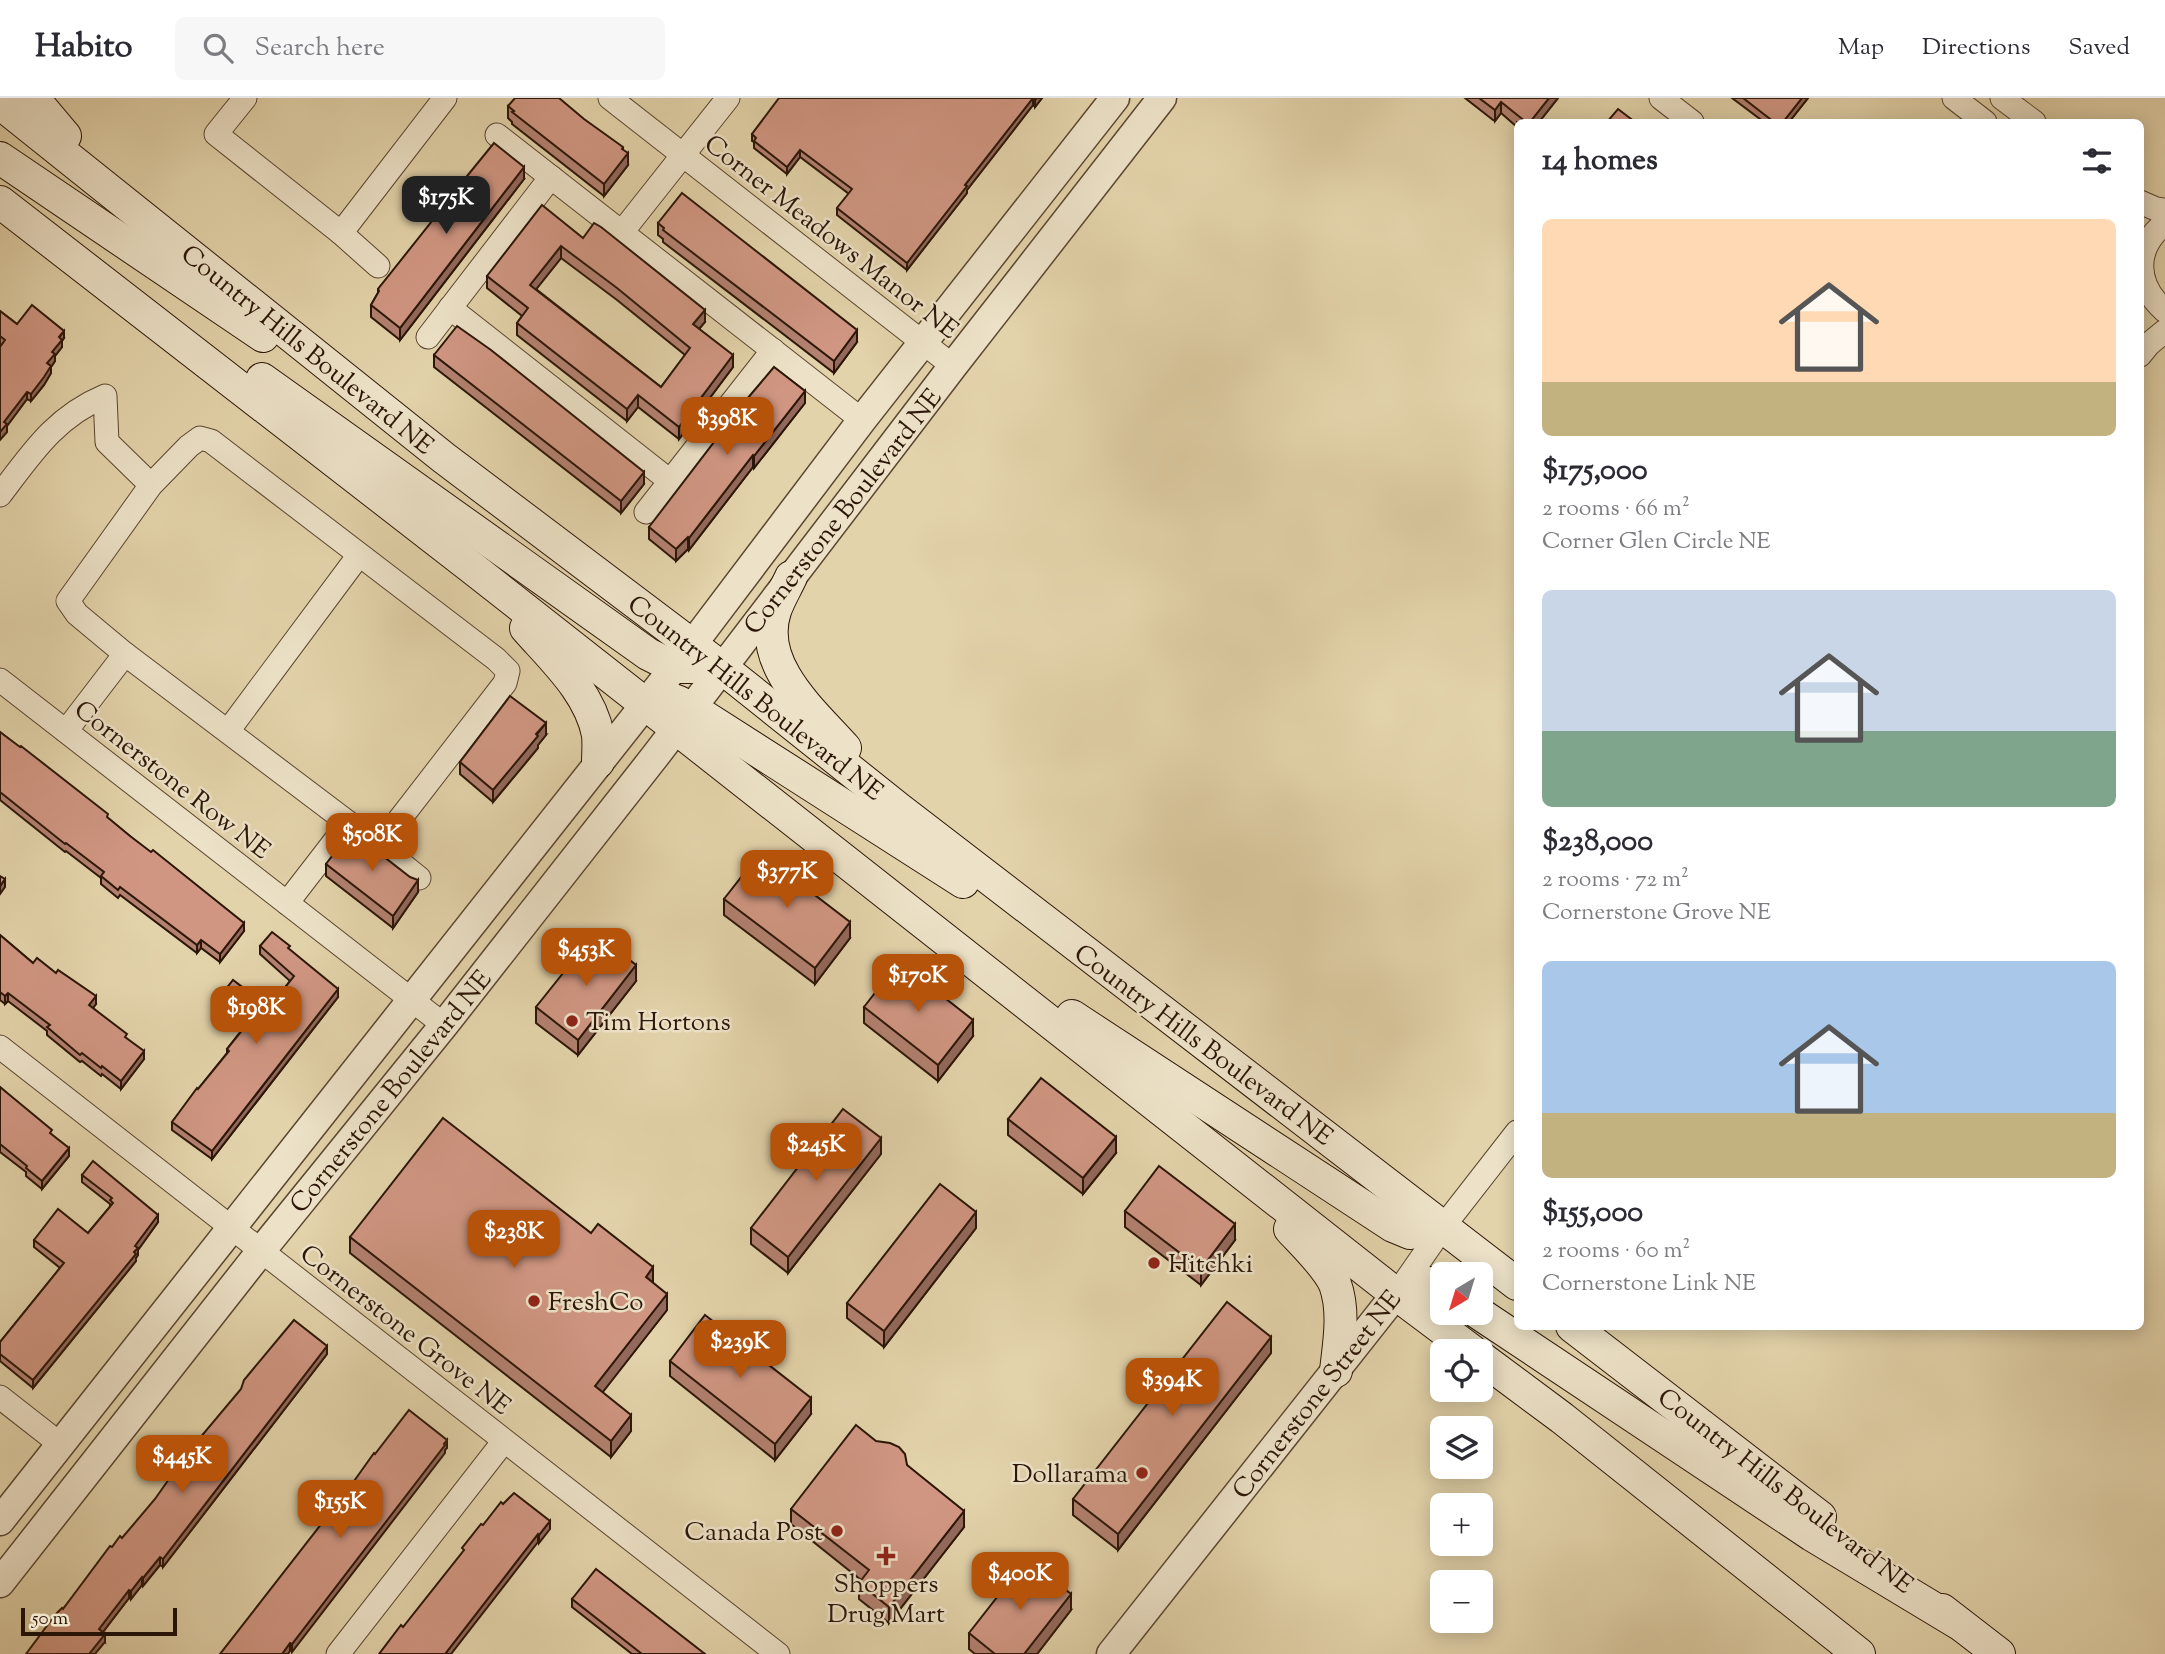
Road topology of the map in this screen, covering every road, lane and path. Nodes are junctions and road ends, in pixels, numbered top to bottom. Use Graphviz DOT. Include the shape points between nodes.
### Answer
graph roads {
  1 [pos="33,98"];
  2 [pos="245,98"];
  3 [pos="444,98"];
  4 [pos="610,98"];
  5 [pos="728,98"];
  6 [pos="1115,98"];
  7 [pos="1163,98"];
  8 [pos="1661,98"];
  9 [pos="1954,98"];
  10 [pos="2002,98"];
  11 [pos="0,103"];
  12 [pos="1688,119"];
  13 [pos="1981,119"];
  14 [pos="2030,119"];
  15 [pos="497,135"];
  16 [pos="683,155"];
  17 [pos="0,158"];
  18 [pos="551,177"];
  19 [pos="114,193"];
  20 [pos="0,202"];
  21 [pos="2144,203"];
  22 [pos="2165,210"];
  23 [pos="2165,223"];
  24 [pos="622,232"];
  25 [pos="341,233"];
  26 [pos="2144,254"];
  27 [pos="378,266"];
  28 [pos="100,279"];
  29 [pos="2144,283"];
  30 [pos="450,308"];
  31 [pos="2165,312"];
  32 [pos="2165,331"];
  33 [pos="428,337"];
  34 [pos="923,343"];
  35 [pos="773,350"];
  36 [pos="2144,350"];
  37 [pos="953,366"];
  38 [pos="862,420"];
  39 [pos="444,458"];
  40 [pos="670,481"];
  41 [pos="151,485"];
  42 [pos="0,495"];
  43 [pos="646,512"];
  44 [pos="359,555"];
  45 [pos="471,566"];
  46 [pos="791,576"];
  47 [pos="125,654"];
  48 [pos="683,656"];
  49 [pos="721,667"];
  50 [pos="0,680"];
  51 [pos="645,703"];
  52 [pos="683,718"];
  53 [pos="66,731"];
  54 [pos="228,731"];
  55 [pos="598,762"];
  56 [pos="900,810"];
  57 [pos="348,824"];
  58 [pos="379,846"];
  59 [pos="419,878"];
  60 [pos="287,903"];
  61 [pos="959,950"];
  62 [pos="1135,992"];
  63 [pos="412,1000"];
  64 [pos="444,1025"];
  65 [pos="0,1048"];
  66 [pos="1514,1136"];
  67 [pos="1214,1151"];
  68 [pos="230,1227"];
  69 [pos="1443,1227"];
  70 [pos="261,1251"];
  71 [pos="1514,1282"];
  72 [pos="1430,1284"];
  73 [pos="1396,1294"];
  74 [pos="1493,1323"];
  75 [pos="1577,1330"];
  76 [pos="1456,1339"];
  77 [pos="1493,1367"];
  78 [pos="1336,1371"];
  79 [pos="0,1397"];
  80 [pos="504,1441"];
  81 [pos="60,1444"];
  82 [pos="0,1521"];
  83 [pos="0,1583"];
  84 [pos="1958,1623"];
  85 [pos="338,1654"];
  86 [pos="778,1654"];
  87 [pos="1111,1654"];
  88 [pos="1859,1654"];
  89 [pos="1999,1654"];
  1 -- 19 [label="main road"];
  2 -- 25 [label="street" via="216,134"];
  3 -- 25 [label="street"];
  4 -- 16 [label="street, Corner Meadows Manor NE"];
  5 -- 16 [label="street"];
  6 -- 34 [label="street, Cornerstone Boulevard NE"];
  7 -- 37 [label="street, Cornerstone Boulevard NE"];
  8 -- 12 [label="street"];
  9 -- 13 [label="street"];
  10 -- 14 [label="street"];
  11 -- 19 [label="main road, Country Hills Boulevard NE"];
  15 -- 18 [label="street"];
  16 -- 24 [label="street"];
  16 -- 34 [label="street, Corner Meadows Manor NE"];
  17 -- 39 [label="main road"];
  18 -- 24 [label="street"];
  18 -- 30 [label="street"];
  19 -- 39 [label="main road, Country Hills Boulevard NE"];
  20 -- 28 [label="main road"];
  21 -- 22 [label="street"];
  23 -- 26 [label="street" via="2155,231"];
  24 -- 35 [label="street"];
  25 -- 27 [label="street"];
  28 -- 45 [label="main road"];
  28 -- 48 [label="main road" via="232,358 648,654"];
  29 -- 31 [label="street"];
  30 -- 33 [label="street"];
  30 -- 40 [label="street"];
  32 -- 36 [label="street"];
  34 -- 37 [label="street, Corner Meadows Manor NE"];
  34 -- 38 [label="street, Cornerstone Boulevard NE"];
  35 -- 38 [label="street"];
  35 -- 40 [label="street"];
  37 -- 46 [label="street, Cornerstone Boulevard NE"];
  38 -- 48 [label="street, Cornerstone Boulevard NE"];
  39 -- 48 [label="main road, Country Hills Boulevard NE"];
  40 -- 43 [label="street"];
  41 -- 42 [label="street" via="107,442 105,396 84,405 56,427"];
  41 -- 44 [label="street" via="189,446 200,438 211,441"];
  41 -- 47 [label="street" via="68,601"];
  44 -- 54 [label="street"];
  44 -- 58 [label="street" via="508,671 505,683"];
  45 -- 51 [label="main road"];
  45 -- 55 [label="main road" via="583,697 597,733"];
  46 -- 49 [label="street, Cornerstone Boulevard NE"];
  46 -- 56 [label="main road" via="775,611 776,658 800,697"];
  47 -- 53 [label="street"];
  47 -- 54 [label="street"];
  48 -- 49 [label="main road, Country Hills Boulevard NE"];
  48 -- 51 [label="street, Cornerstone Boulevard NE"];
  49 -- 52 [label="street, Cornerstone Boulevard NE"];
  49 -- 56 [label="main road, Country Hills Boulevard NE"];
  50 -- 53 [label="street, Cornerstone Row NE"];
  51 -- 52 [label="main road" via="674,699"];
  51 -- 55 [label="street, Cornerstone Boulevard NE"];
  52 -- 61 [label="main road"];
  52 -- 62 [label="main road"];
  52 -- 64 [label="street, Cornerstone Boulevard NE"];
  53 -- 60 [label="street, Cornerstone Row NE"];
  54 -- 57 [label="street"];
  55 -- 63 [label="street, Cornerstone Boulevard NE"];
  56 -- 62 [label="main road, Country Hills Boulevard NE"];
  57 -- 58 [label="street"];
  57 -- 60 [label="street"];
  58 -- 59 [label="street"];
  60 -- 63 [label="street, Cornerstone Row NE"];
  61 -- 67 [label="main road"];
  61 -- 69 [label="main road" via="1030,988 1392,1226 1410,1233"];
  62 -- 69 [label="main road, Country Hills Boulevard NE"];
  63 -- 64 [label="street, Cornerstone Row NE"];
  63 -- 68 [label="street, Cornerstone Boulevard NE"];
  64 -- 70 [label="street, Cornerstone Boulevard NE"];
  65 -- 68 [label="street, Cornerstone Grove NE"];
  66 -- 69 [label="street, Cornerstone Street NE"];
  67 -- 73 [label="main road"];
  67 -- 78 [label="main road" via="1274,1211 1334,1282 1341,1324"];
  68 -- 70 [label="street, Cornerstone Grove NE"];
  68 -- 81 [label="street, Cornerstone Boulevard NE"];
  69 -- 71 [label="main road, Country Hills Boulevard NE"];
  69 -- 73 [label="street, Cornerstone Street NE"];
  70 -- 80 [label="street, Cornerstone Grove NE"];
  70 -- 83 [label="street, Cornerstone Boulevard NE"];
  72 -- 73 [label="main road" via="1417,1281"];
  73 -- 76 [label="main road"];
  73 -- 78 [label="street, Cornerstone Street NE"];
  74 -- 84 [label="main road" via="1812,1535"];
  75 -- 84 [label="main road, Country Hills Boulevard NE"];
  77 -- 88 [label="main road"];
  78 -- 87 [label="street, Cornerstone Street NE"];
  79 -- 81 [label="street"];
  80 -- 85 [label="street"];
  80 -- 86 [label="street, Cornerstone Grove NE"];
  81 -- 82 [label="street, Cornerstone Boulevard NE"];
  84 -- 89 [label="main road, Country Hills Boulevard NE"];
}
